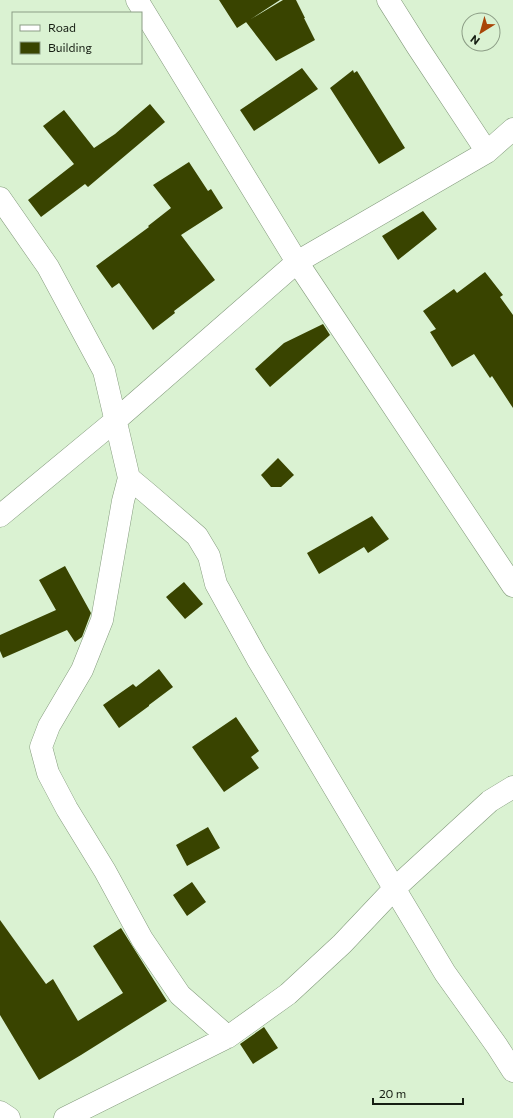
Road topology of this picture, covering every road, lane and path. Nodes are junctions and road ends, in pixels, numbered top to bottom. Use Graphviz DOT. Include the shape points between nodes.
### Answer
graph roads {
  1 [pos="137,0"];
  2 [pos="388,0"];
  3 [pos="513,129"];
  4 [pos="487,152"];
  5 [pos="0,198"];
  6 [pos="297,262"];
  7 [pos="116,420"];
  8 [pos="129,478"];
  9 [pos="0,516"];
  10 [pos="513,586"];
  11 [pos="513,787"];
  12 [pos="394,889"];
  13 [pos="228,1037"];
  14 [pos="513,1071"];
  15 [pos="0,1112"];
  16 [pos="9,1118"];
  17 [pos="65,1118"];
  1 -- 6 [label="street"];
  2 -- 4 [label="street"];
  3 -- 4 [label="street"];
  4 -- 6 [label="street"];
  5 -- 7 [label="street" via="48,267 104,371"];
  6 -- 7 [label="street"];
  6 -- 10 [label="street"];
  7 -- 8 [label="street"];
  7 -- 9 [label="street"];
  8 -- 12 [label="street" via="197,536 209,556 216,584 257,658"];
  8 -- 13 [label="street" via="102,620 82,670 49,726 41,747 48,773 142,939 180,995"];
  11 -- 12 [label="street" via="490,802"];
  12 -- 13 [label="street" via="342,944 288,994"];
  12 -- 14 [label="street" via="445,973"];
  13 -- 17 [label="street"];
  15 -- 16 [label="street"];
}
